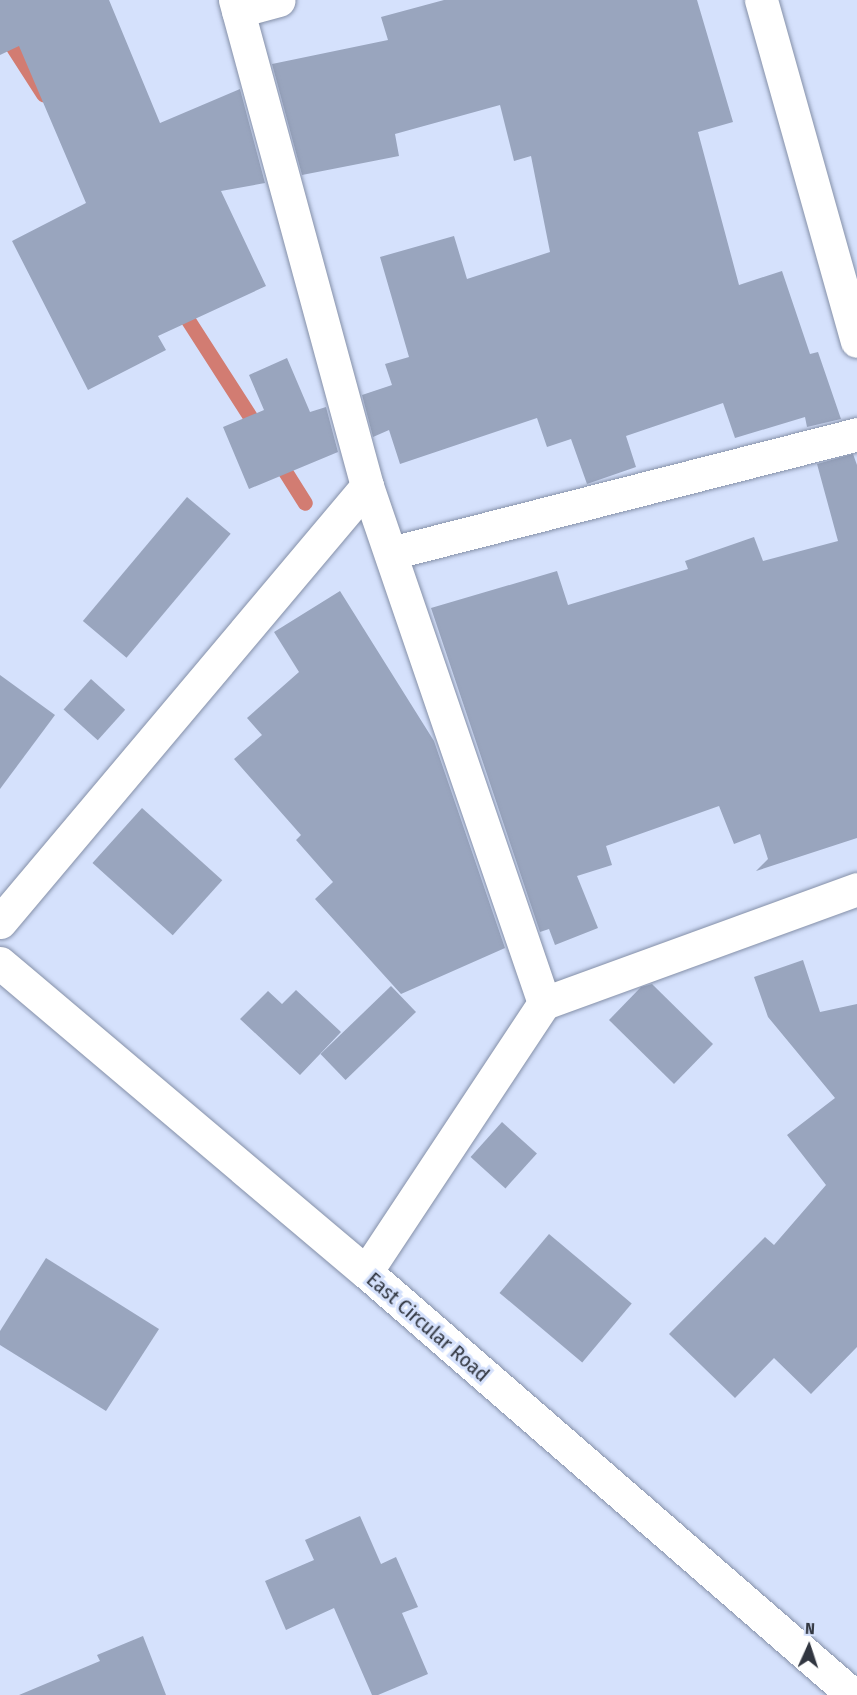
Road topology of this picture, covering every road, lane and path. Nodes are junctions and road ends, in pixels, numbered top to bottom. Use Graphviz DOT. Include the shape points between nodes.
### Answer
graph roads {
  1 [pos="279,0"];
  2 [pos="761,0"];
  3 [pos="237,6"];
  4 [pos="857,341"];
  5 [pos="857,434"];
  6 [pos="367,486"];
  7 [pos="391,553"];
  8 [pos="857,889"];
  9 [pos="0,922"];
  10 [pos="0,963"];
  11 [pos="544,1003"];
  12 [pos="366,1272"];
  13 [pos="853,1695"];
  1 -- 3 [label="street"];
  2 -- 4 [label="street"];
  3 -- 6 [label="street"];
  5 -- 7 [label="street"];
  6 -- 7 [label="street"];
  6 -- 9 [label="street"];
  7 -- 11 [label="street"];
  8 -- 11 [label="street"];
  10 -- 12 [label="street, East Circular Road"];
  11 -- 12 [label="street"];
  12 -- 13 [label="street, East Circular Road"];
}
